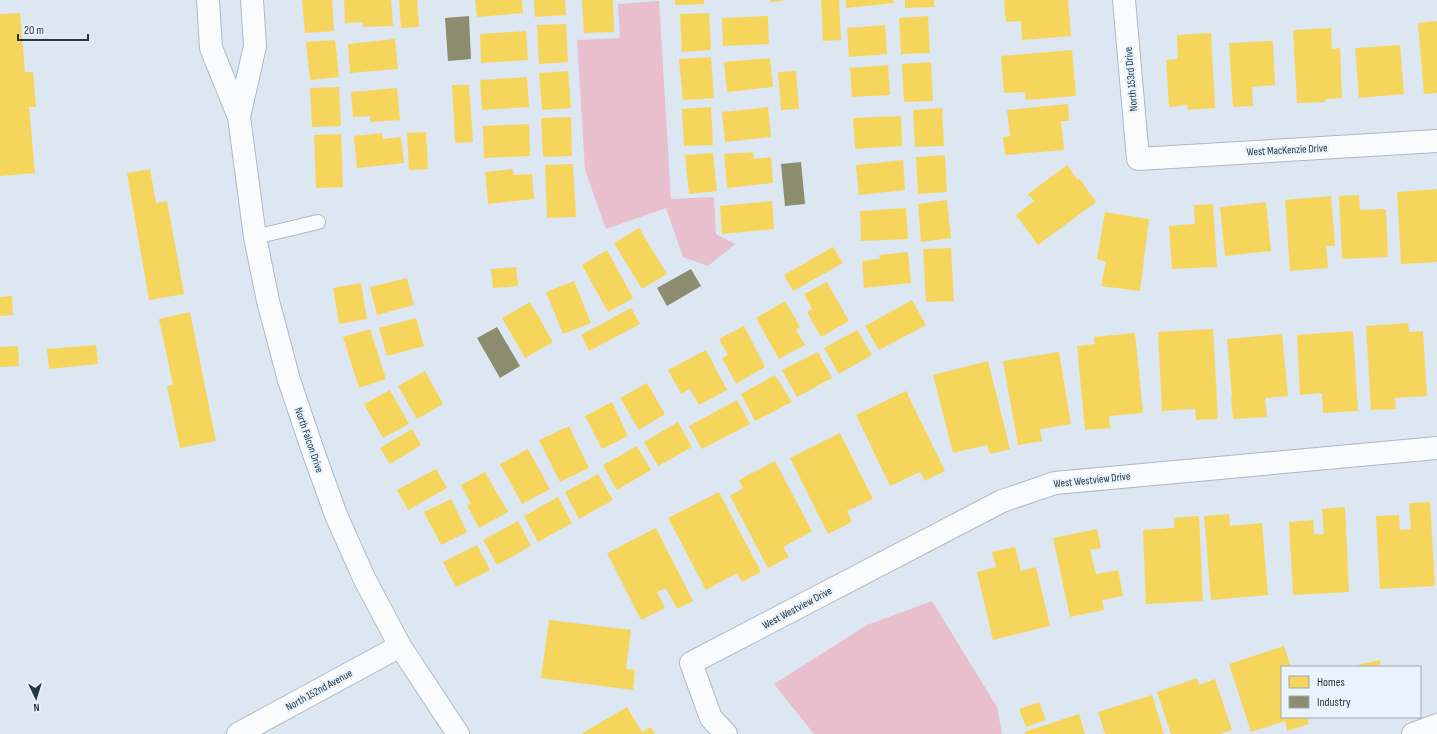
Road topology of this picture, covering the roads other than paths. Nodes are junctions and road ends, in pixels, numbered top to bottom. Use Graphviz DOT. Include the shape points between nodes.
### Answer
graph roads {
  1 [pos="208,0"];
  2 [pos="252,0"];
  3 [pos="1124,0"];
  4 [pos="239,117"];
  5 [pos="1437,141"];
  6 [pos="1138,159"];
  7 [pos="318,222"];
  8 [pos="255,237"];
  9 [pos="1437,448"];
  10 [pos="400,646"];
  11 [pos="1437,725"];
  12 [pos="238,734"];
  13 [pos="458,734"];
  14 [pos="726,734"];
  15 [pos="1413,734"];
  1 -- 4 [label="street, North Falcon Drive" via="211,48"];
  2 -- 4 [label="street, North Falcon Drive" via="255,46"];
  3 -- 6 [label="street, North 153rd Drive"];
  4 -- 8 [label="street, North Falcon Drive"];
  5 -- 6 [label="street, West MacKenzie Drive"];
  7 -- 8 [label="lane"];
  8 -- 10 [label="street, North Falcon Drive" via="268,301 289,380 314,454 336,514 364,578"];
  9 -- 14 [label="street, West Westview Drive" via="1055,483 1002,500 691,663 711,718"];
  10 -- 12 [label="street, North 152nd Avenue"];
  10 -- 13 [label="street, North Falcon Drive"];
  11 -- 15 [label="street"];
}
